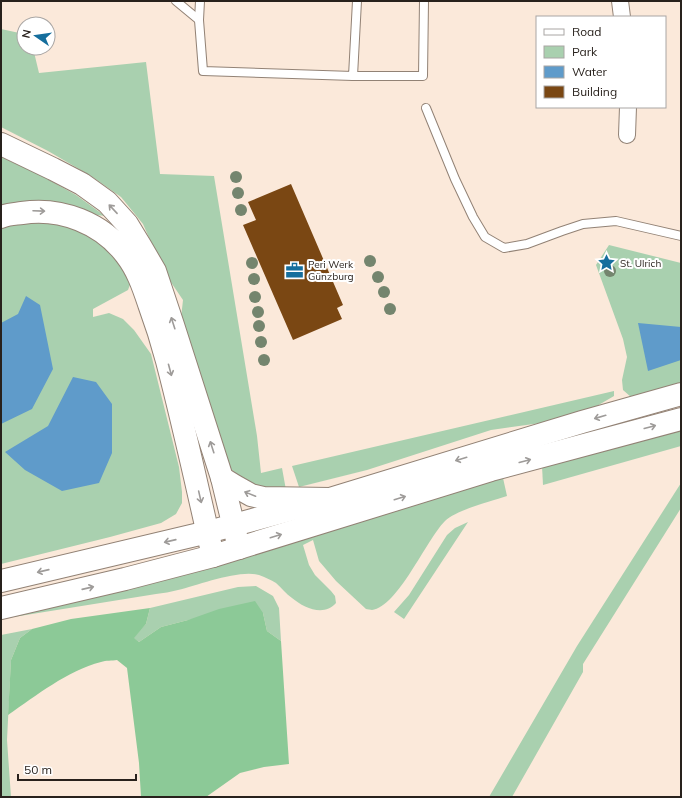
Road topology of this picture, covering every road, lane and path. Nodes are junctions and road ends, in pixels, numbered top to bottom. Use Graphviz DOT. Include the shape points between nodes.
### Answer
graph roads {
  1 [pos="176,1"];
  2 [pos="200,1"];
  3 [pos="356,1"];
  4 [pos="424,1"];
  5 [pos="620,1"];
  6 [pos="622,16"];
  7 [pos="199,20"];
  8 [pos="353,76"];
  9 [pos="426,108"];
  10 [pos="628,108"];
  11 [pos="627,135"];
  12 [pos="1,144"];
  13 [pos="1,217"];
  14 [pos="681,236"];
  15 [pos="675,396"];
  16 [pos="681,419"];
  17 [pos="222,478"];
  18 [pos="330,499"];
  19 [pos="233,525"];
  20 [pos="208,532"];
  21 [pos="239,548"];
  22 [pos="214,556"];
  23 [pos="1,582"];
  24 [pos="1,608"];
  1 -- 7 [label="lane"];
  2 -- 7 [label="lane"];
  3 -- 8 [label="lane"];
  4 -- 8 [label="lane" via="423,76"];
  5 -- 6 [label="street"];
  7 -- 8 [label="lane" via="203,71"];
  9 -- 14 [label="lane" via="473,217 485,237 504,248 527,244 582,224 616,221"];
  10 -- 11 [label="street"];
  17 -- 12 [label="main road, one-way" via="155,271 126,224 107,202 82,184"];
  13 -- 20 [label="main road, one-way" via="32,211 74,217 112,240 126,255 141,280 160,333"];
  15 -- 18 [label="main road, one-way"];
  21 -- 16 [label="main road, one-way" via="491,470"];
  18 -- 17 [label="main road, one-way" via="263,498 251,495"];
  17 -- 19 [label="main road"];
  18 -- 19 [label="main road"];
  19 -- 20 [label="main road"];
  19 -- 21 [label="main road"];
  20 -- 22 [label="main road"];
  20 -- 23 [label="main road, one-way"];
  21 -- 22 [label="main road"];
  24 -- 22 [label="main road, one-way"];
}
